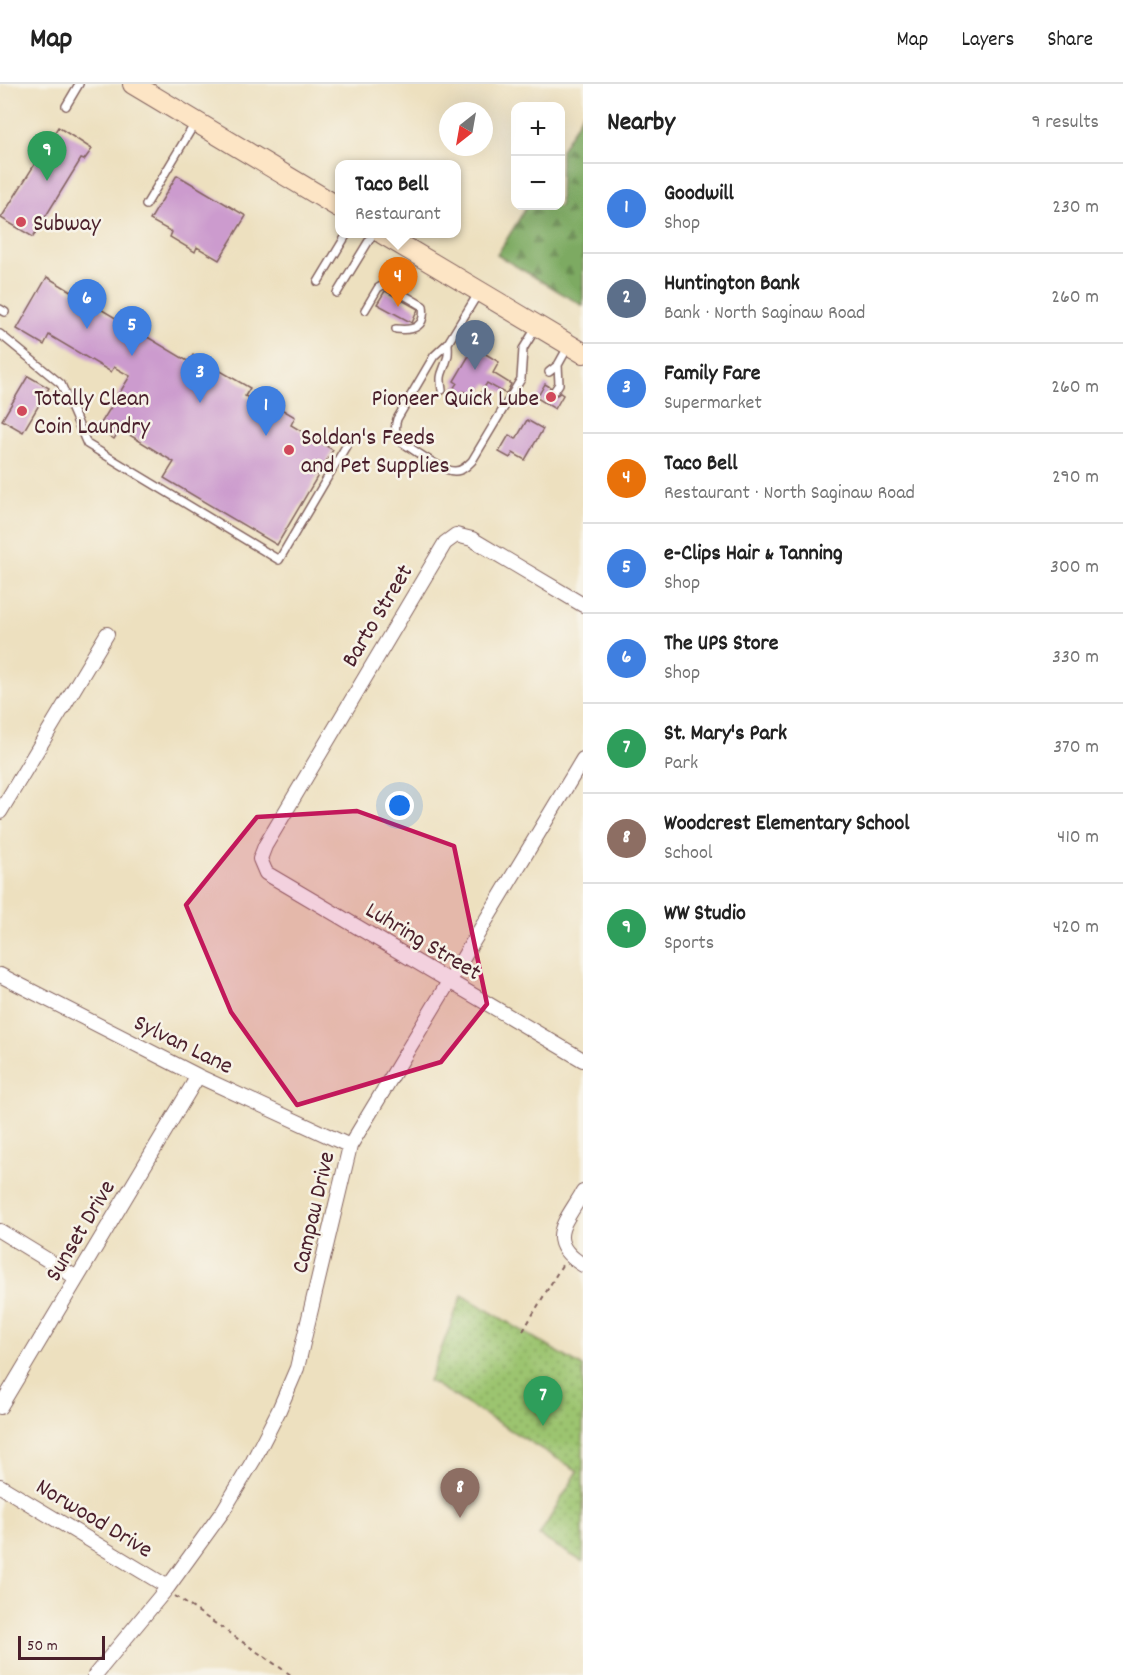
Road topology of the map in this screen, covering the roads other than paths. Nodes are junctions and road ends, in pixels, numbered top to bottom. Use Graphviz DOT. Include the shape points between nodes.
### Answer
graph roads {
  1 [pos="79,84"];
  2 [pos="133,84"];
  3 [pos="66,106"];
  4 [pos="196,122"];
  5 [pos="146,206"];
  6 [pos="335,206"];
  7 [pos="345,238"];
  8 [pos="371,238"];
  9 [pos="390,238"];
  10 [pos="318,282"];
  11 [pos="480,291"];
  12 [pos="337,293"];
  13 [pos="365,310"];
  14 [pos="537,326"];
  15 [pos="396,329"];
  16 [pos="0,334"];
  17 [pos="448,343"];
  18 [pos="576,349"];
  19 [pos="558,365"];
  20 [pos="549,372"];
  21 [pos="442,390"];
  22 [pos="555,390"];
  23 [pos="348,441"];
  24 [pos="583,605"];
  25 [pos="107,634"];
  26 [pos="583,759"];
  27 [pos="0,812"];
  28 [pos="266,846"];
  29 [pos="0,975"];
  30 [pos="450,981"];
  31 [pos="583,1060"];
  32 [pos="198,1076"];
  33 [pos="350,1146"];
  34 [pos="583,1192"];
  35 [pos="0,1231"];
  36 [pos="583,1265"];
  37 [pos="77,1278"];
  38 [pos="0,1407"];
  39 [pos="0,1486"];
  40 [pos="167,1588"];
  41 [pos="95,1675"];
  1 -- 3 [label="lane"];
  2 -- 4 [label="main road"];
  4 -- 5 [label="lane"];
  4 -- 6 [label="main road"];
  7 -- 10 [label="lane"];
  8 -- 12 [label="lane"];
  9 -- 11 [label="main road"];
  11 -- 14 [label="main road"];
  11 -- 17 [label="lane"];
  13 -- 15 [label="lane" via="378,288 385,284 423,306 425,315 419,327 410,331"];
  14 -- 17 [label="lane" via="523,349 521,380 471,461 454,472 403,443 394,428 434,356"];
  14 -- 18 [label="main road"];
  16 -- 23 [label="lane" via="61,384 87,444 279,560"];
  17 -- 21 [label="lane" via="440,378"];
  18 -- 19 [label="lane"];
  19 -- 20 [label="lane"];
  19 -- 22 [label="lane" via="559,384"];
  24 -- 28 [label="street, Barto Street" via="472,539 456,535 445,543"];
  25 -- 27 [label="street"];
  26 -- 30 [label="street, Campau Drive"];
  28 -- 30 [label="street, Luhring Street" via="261,859 266,873"];
  29 -- 32 [label="street, Sylvan Lane"];
  30 -- 31 [label="street, Luhring Street"];
  30 -- 33 [label="street, Campau Drive"];
  32 -- 33 [label="street, Sylvan Lane"];
  32 -- 37 [label="street, Sunset Drive"];
  33 -- 40 [label="street, Campau Drive" via="297,1368 254,1461"];
  34 -- 36 [label="street" via="561,1231 561,1244 568,1255"];
  35 -- 37 [label="street"];
  37 -- 38 [label="street, Sunset Drive"];
  39 -- 40 [label="street, Norwood Drive"];
  40 -- 41 [label="street, Campau Drive"];
}
